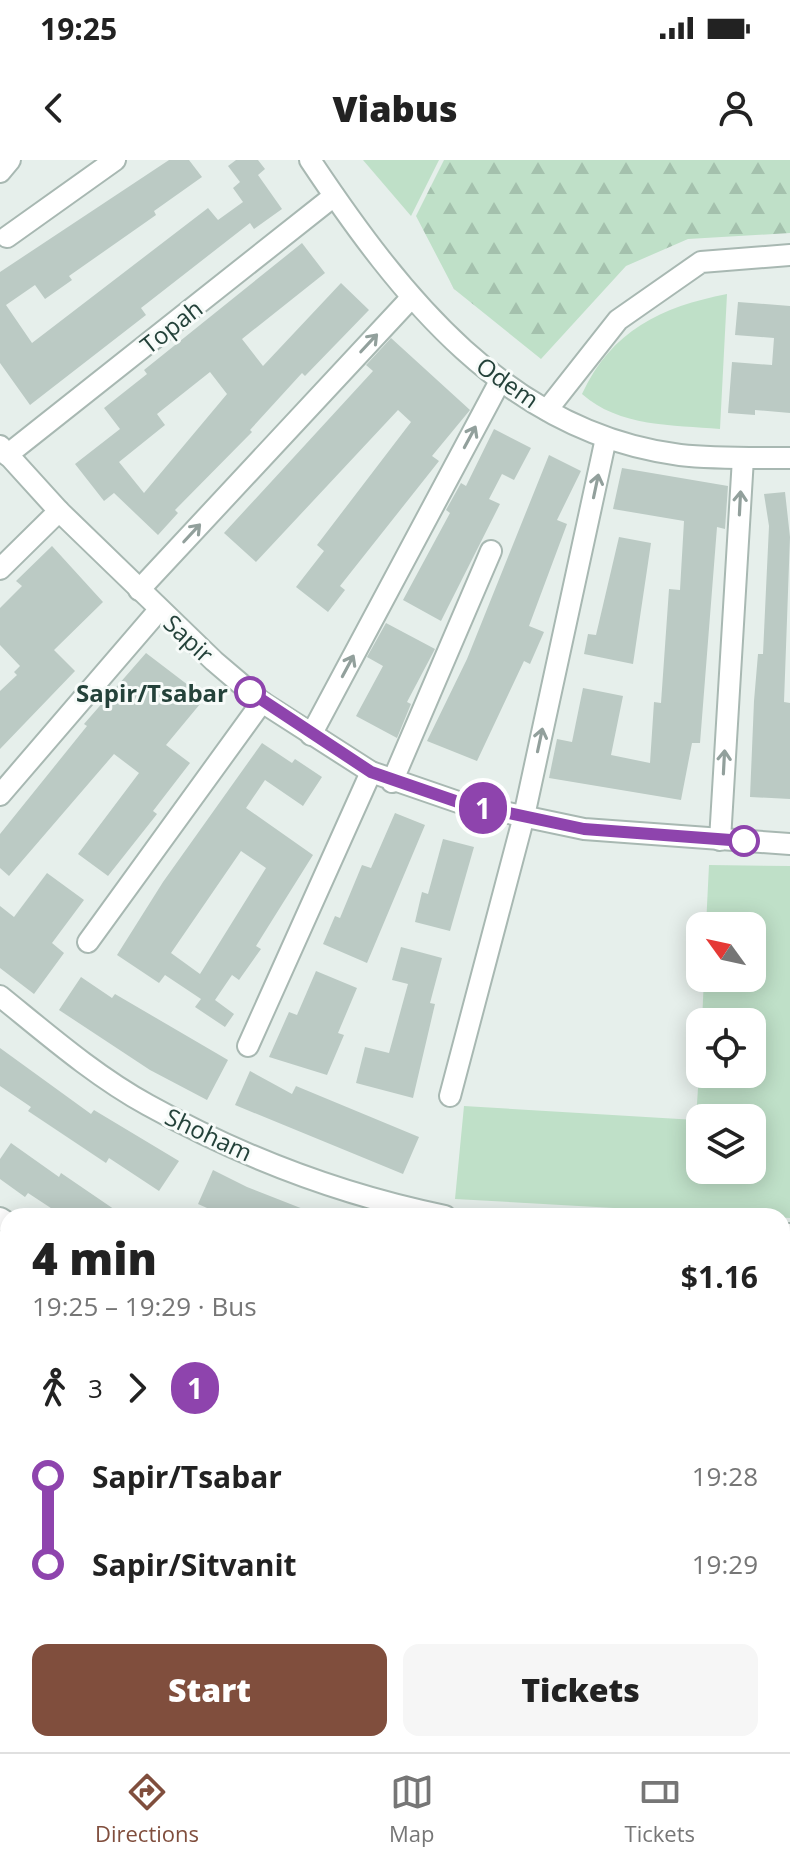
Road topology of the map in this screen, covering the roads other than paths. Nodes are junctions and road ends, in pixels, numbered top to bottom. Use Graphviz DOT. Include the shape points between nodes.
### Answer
graph roads {
  1 [pos="10,160"];
  2 [pos="115,160"];
  3 [pos="310,160"];
  4 [pos="0,172"];
  5 [pos="334,196"];
  6 [pos="7,237"];
  7 [pos="790,255"];
  8 [pos="411,298"];
  9 [pos="499,383"];
  10 [pos="547,410"];
  11 [pos="606,438"];
  12 [pos="4,451"];
  13 [pos="743,458"];
  14 [pos="790,458"];
  15 [pos="59,511"];
  16 [pos="491,551"];
  17 [pos="0,569"];
  18 [pos="139,590"];
  19 [pos="159,610"];
  20 [pos="262,702"];
  21 [pos="311,735"];
  22 [pos="371,772"];
  23 [pos="392,782"];
  24 [pos="0,795"];
  25 [pos="524,816"];
  26 [pos="720,840"];
  27 [pos="790,844"];
  28 [pos="88,942"];
  29 [pos="0,996"];
  30 [pos="248,1046"];
  31 [pos="450,1096"];
  32 [pos="406,1208"];
  1 -- 4 [label="street"];
  2 -- 6 [label="street"];
  3 -- 5 [label="street, Odem"];
  5 -- 8 [label="street, Odem"];
  5 -- 12 [label="street, Topah"];
  7 -- 10 [label="street" via="701,262 618,320"];
  8 -- 9 [label="street, Odem"];
  18 -- 8 [label="street, one-way"];
  9 -- 10 [label="street, Odem"];
  21 -- 9 [label="street, one-way"];
  10 -- 11 [label="street, Odem"];
  11 -- 13 [label="street, Odem" via="679,455"];
  25 -- 11 [label="street, one-way"];
  12 -- 15 [label="street, Sapir"];
  13 -- 14 [label="street, Odem"];
  26 -- 13 [label="street, one-way"];
  15 -- 17 [label="street"];
  15 -- 18 [label="street, Sapir"];
  16 -- 23 [label="street"];
  18 -- 19 [label="street, Sapir"];
  19 -- 20 [label="street, Sapir"];
  19 -- 24 [label="street"];
  20 -- 21 [label="street, Sapir"];
  20 -- 28 [label="street"];
  21 -- 22 [label="street, Sapir"];
  22 -- 23 [label="street, Sapir"];
  22 -- 30 [label="street"];
  23 -- 25 [label="street, Sapir"];
  25 -- 26 [label="street, Sapir" via="584,829"];
  25 -- 31 [label="street"];
  26 -- 27 [label="street, Sapir"];
  29 -- 32 [label="street, Shoham" via="147,1105 286,1169"];
}
